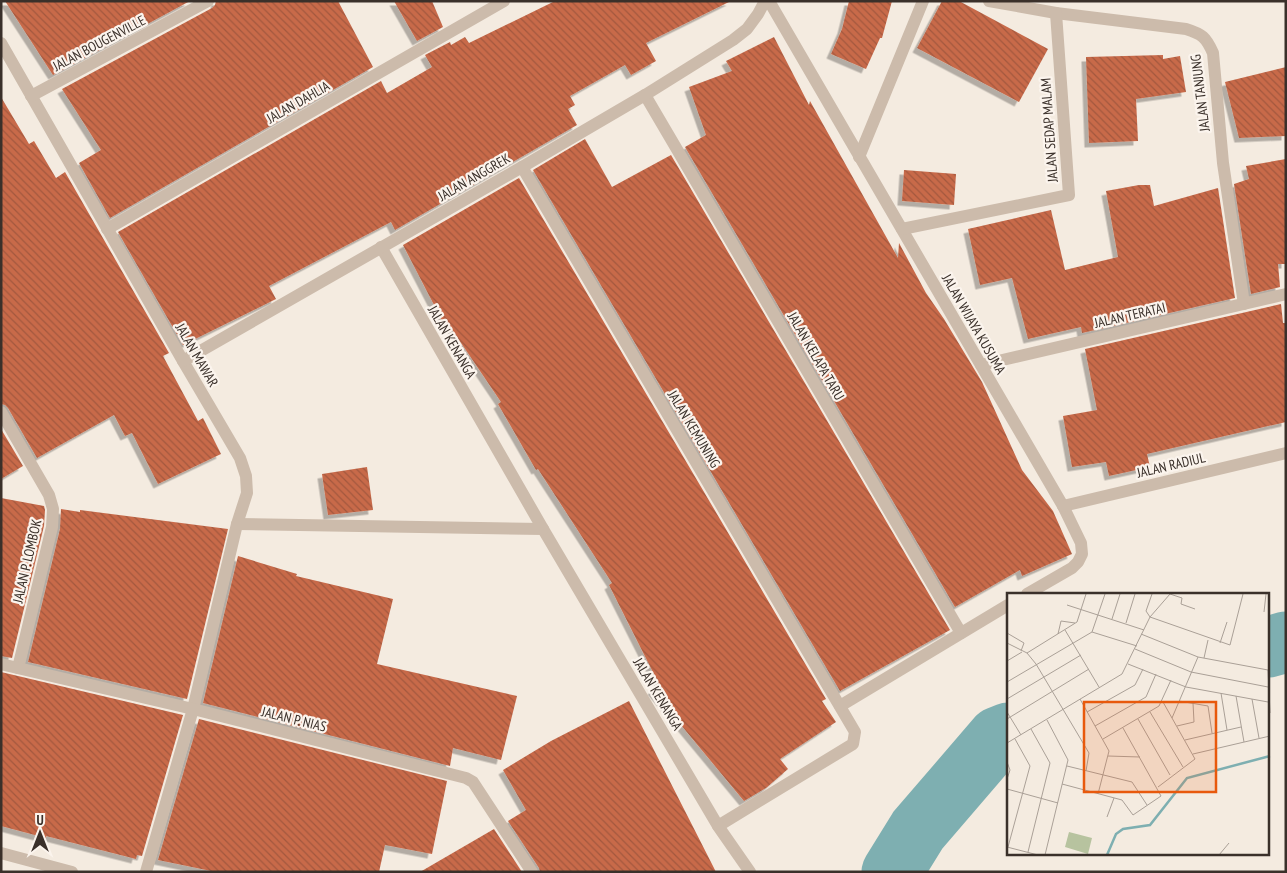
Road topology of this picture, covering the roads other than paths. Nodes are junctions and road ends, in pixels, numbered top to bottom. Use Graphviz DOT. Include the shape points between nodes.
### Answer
graph roads {
  1 [pos="208,1"];
  2 [pos="504,1"];
  3 [pos="767,1"];
  4 [pos="923,1"];
  5 [pos="989,1"];
  6 [pos="1056,13"];
  7 [pos="1,43"];
  8 [pos="645,95"];
  9 [pos="31,96"];
  10 [pos="859,157"];
  11 [pos="522,167"];
  12 [pos="107,229"];
  13 [pos="902,229"];
  14 [pos="381,248"];
  15 [pos="1286,294"];
  16 [pos="1244,304"];
  17 [pos="183,361"];
  18 [pos="981,365"];
  19 [pos="1,412"];
  20 [pos="1286,453"];
  21 [pos="1063,506"];
  22 [pos="237,524"];
  23 [pos="543,529"];
  24 [pos="1029,593"];
  25 [pos="1007,606"];
  26 [pos="961,633"];
  27 [pos="1,664"];
  28 [pos="18,668"];
  29 [pos="840,706"];
  30 [pos="193,709"];
  31 [pos="718,826"];
  32 [pos="1,854"];
  33 [pos="72,872"];
  34 [pos="146,872"];
  35 [pos="532,872"];
  36 [pos="750,872"];
  1 -- 9 [label="street, JALAN BOUGENVILLE"];
  2 -- 12 [label="street, JALAN DAHLIA"];
  3 -- 8 [label="street, JALAN ANGGREK" via="734,40"];
  3 -- 10 [label="street, JALAN WIJAYA KUSUMA"];
  4 -- 10 [label="street"];
  5 -- 6 [label="street, JALAN TANJUNG"];
  6 -- 13 [label="street, JALAN SEDAP MALAM" via="1069,195"];
  6 -- 16 [label="street, JALAN TANJUNG" via="1186,29 1201,34 1209,43 1213,53 1223,163"];
  7 -- 9 [label="street, JALAN MAWAR"];
  8 -- 11 [label="street, JALAN ANGGREK"];
  8 -- 26 [label="street, JALAN KELAPA TARU"];
  9 -- 12 [label="street, JALAN MAWAR"];
  10 -- 13 [label="street, JALAN WIJAYA KUSUMA"];
  11 -- 14 [label="street, JALAN ANGGREK"];
  11 -- 29 [label="street, JALAN KEMUNING"];
  12 -- 17 [label="street, JALAN MAWAR"];
  13 -- 18 [label="street, JALAN WIJAYA KUSUMA"];
  14 -- 17 [label="street, JALAN ANGGREK"];
  14 -- 23 [label="street, JALAN KENANGA"];
  15 -- 16 [label="street, JALAN TERATAI"];
  16 -- 18 [label="street, JALAN TERATAI"];
  17 -- 22 [label="street, JALAN MAWAR" via="240,458 246,476 247,493"];
  18 -- 21 [label="street, JALAN WIJAYA KUSUMA"];
  19 -- 28 [label="street, JALAN P. LOMBOK" via="49,495 53,514"];
  20 -- 21 [label="street, JALAN RADIUL"];
  21 -- 24 [label="street, JALAN WIJAYA KUSUMA" via="1081,543 1082,554 1072,568"];
  22 -- 23 [label="street"];
  22 -- 30 [label="street, JALAN MAWAR"];
  23 -- 31 [label="street, JALAN KENANGA"];
  25 -- 26 [label="street"];
  26 -- 29 [label="street"];
  27 -- 28 [label="street, JALAN P. NIAS"];
  28 -- 30 [label="street, JALAN P. NIAS"];
  29 -- 31 [label="street, JALAN KEMUNING" via="855,732 853,744"];
  30 -- 34 [label="street, JALAN MAWAR"];
  30 -- 35 [label="street, JALAN P. NIAS" via="466,778 473,782"];
  31 -- 36 [label="street, JALAN KENANGA"];
  32 -- 33 [label="street"];
}
